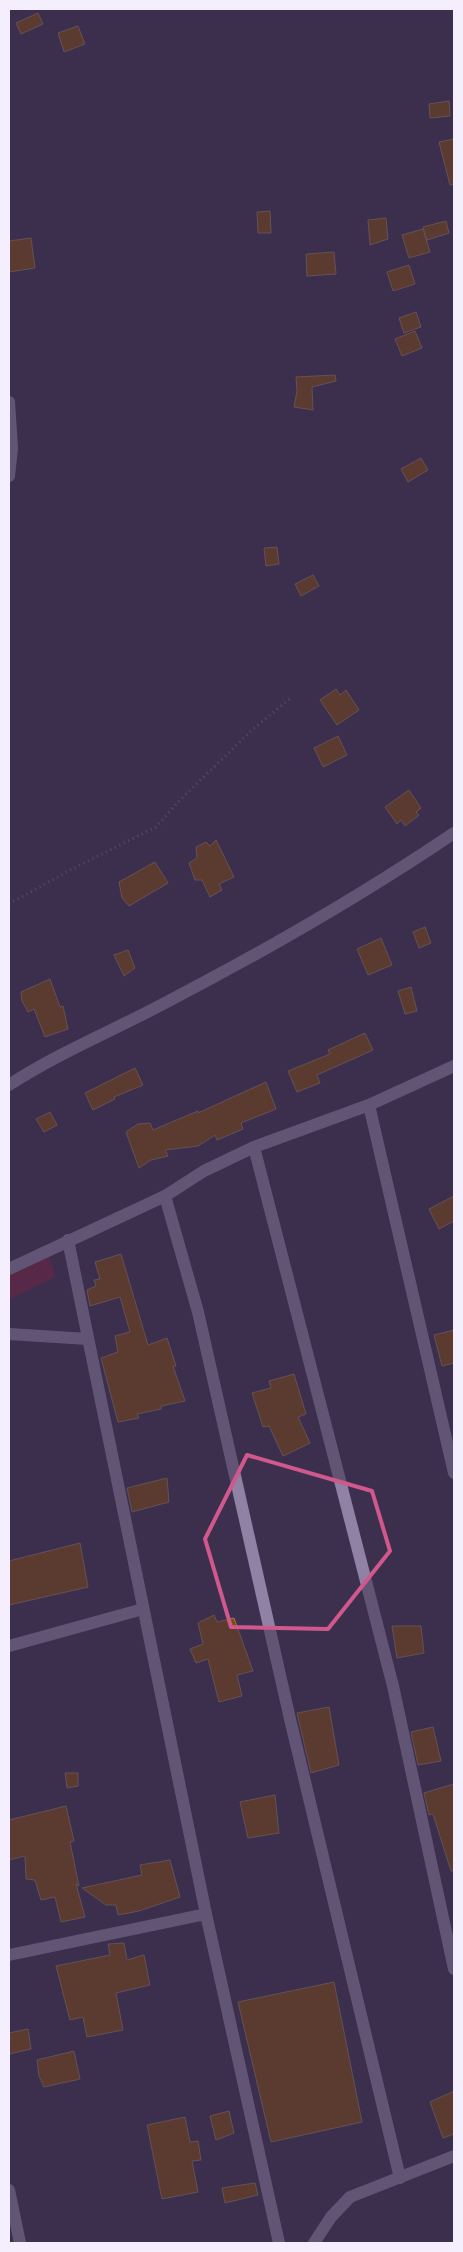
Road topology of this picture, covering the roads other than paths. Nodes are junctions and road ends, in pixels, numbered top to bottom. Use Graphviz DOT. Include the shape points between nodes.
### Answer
graph roads {
  1 [pos="9,402"];
  2 [pos="9,476"];
  3 [pos="454,833"];
  4 [pos="453,1071"];
  5 [pos="9,1085"];
  6 [pos="369,1106"];
  7 [pos="254,1147"];
  8 [pos="165,1196"];
  9 [pos="68,1240"];
  10 [pos="9,1269"];
  11 [pos="9,1334"];
  12 [pos="88,1339"];
  13 [pos="454,1473"];
  14 [pos="143,1609"];
  15 [pos="9,1646"];
  16 [pos="206,1914"];
  17 [pos="9,1954"];
  18 [pos="454,1969"];
  19 [pos="454,2156"];
  20 [pos="400,2178"];
  21 [pos="9,2190"];
  22 [pos="20,2243"];
  23 [pos="279,2243"];
  24 [pos="314,2243"];
  1 -- 2 [label="street" via="12,448"];
  3 -- 5 [label="street" via="293,934"];
  4 -- 6 [label="street"];
  6 -- 7 [label="street"];
  6 -- 13 [label="street"];
  7 -- 8 [label="street" via="204,1171"];
  7 -- 18 [label="street" via="393,1686"];
  8 -- 9 [label="street"];
  8 -- 20 [label="street" via="198,1312 290,1719"];
  9 -- 10 [label="street"];
  9 -- 12 [label="street"];
  11 -- 12 [label="street"];
  12 -- 14 [label="street"];
  14 -- 15 [label="street"];
  14 -- 16 [label="street"];
  16 -- 17 [label="street"];
  16 -- 23 [label="street"];
  19 -- 20 [label="street"];
  20 -- 24 [label="street" via="350,2197"];
  21 -- 22 [label="street"];
}
